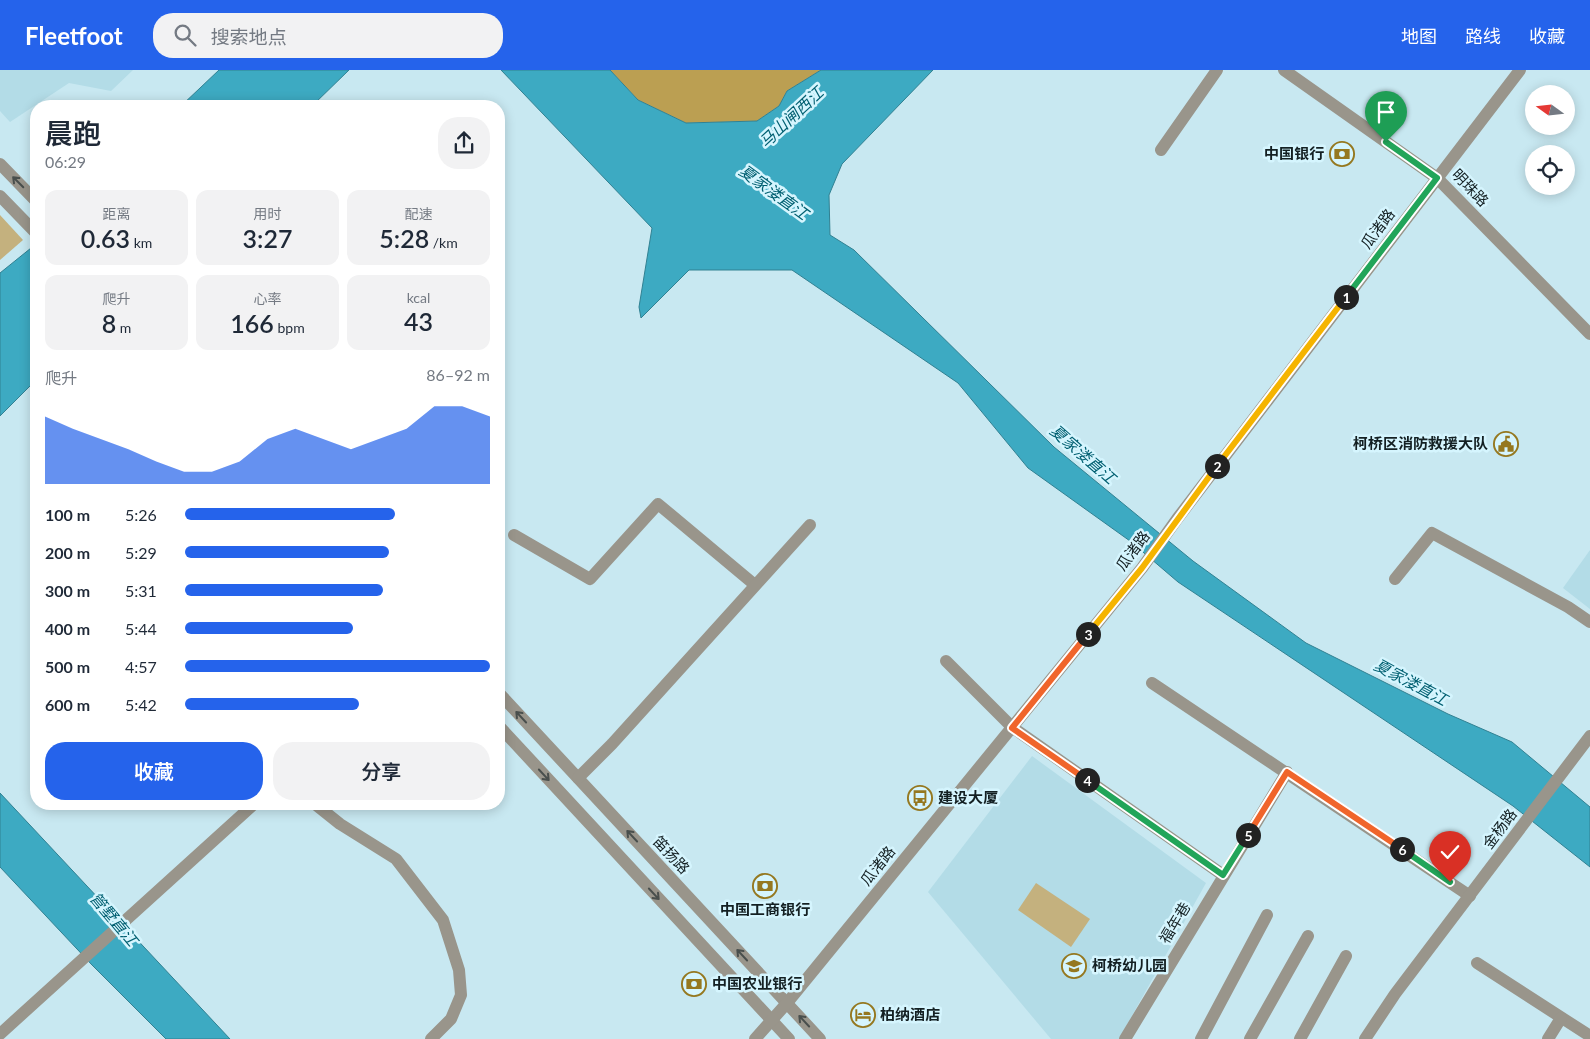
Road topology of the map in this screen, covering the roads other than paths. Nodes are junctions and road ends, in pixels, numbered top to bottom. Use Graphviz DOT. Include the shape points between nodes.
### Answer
graph roads {
  1 [pos="1218,70"];
  2 [pos="1284,70"];
  3 [pos="1520,70"];
  4 [pos="1161,150"];
  5 [pos="0,164"];
  6 [pos="1437,178"];
  7 [pos="30,195"];
  8 [pos="0,196"];
  9 [pos="30,226"];
  10 [pos="1590,334"];
  11 [pos="810,525"];
  12 [pos="514,535"];
  13 [pos="1394,579"];
  14 [pos="755,585"];
  15 [pos="1590,622"];
  16 [pos="946,661"];
  17 [pos="1152,683"];
  18 [pos="505,699"];
  19 [pos="1012,728"];
  20 [pos="505,732"];
  21 [pos="1590,736"];
  22 [pos="1287,772"];
  23 [pos="578,778"];
  24 [pos="247,810"];
  25 [pos="322,810"];
  26 [pos="1223,875"];
  27 [pos="1470,896"];
  28 [pos="1267,915"];
  29 [pos="1308,936"];
  30 [pos="1346,956"];
  31 [pos="1477,963"];
  32 [pos="787,1003"];
  33 [pos="1562,1018"];
  34 [pos="772,1021"];
  35 [pos="0,1034"];
  36 [pos="1590,1036"];
  37 [pos="430,1039"];
  38 [pos="755,1039"];
  39 [pos="789,1039"];
  40 [pos="820,1039"];
  41 [pos="1125,1039"];
  42 [pos="1200,1039"];
  43 [pos="1250,1039"];
  44 [pos="1300,1039"];
  45 [pos="1365,1039"];
  46 [pos="1548,1039"];
  1 -- 4 [label="street"];
  2 -- 6 [label="street, 明珠路"];
  3 -- 6 [label="street, 瓜渚路"];
  7 -- 5 [label="street, one-way"];
  6 -- 10 [label="street, 明珠路"];
  6 -- 19 [label="street, 瓜渚路" via="1142,568"];
  8 -- 9 [label="street"];
  11 -- 14 [label="street"];
  12 -- 14 [label="street" via="590,578 658,504"];
  13 -- 15 [label="street" via="1432,533"];
  14 -- 23 [label="street"];
  16 -- 19 [label="street"];
  17 -- 22 [label="street"];
  23 -- 18 [label="street, 笛扬路, one-way"];
  19 -- 26 [label="street"];
  19 -- 32 [label="street, 瓜渚路"];
  20 -- 34 [label="street, one-way"];
  21 -- 27 [label="street, 金杨路"];
  22 -- 26 [label="street, 福年巷"];
  22 -- 27 [label="street"];
  32 -- 23 [label="street, 笛扬路, one-way"];
  24 -- 35 [label="street"];
  25 -- 37 [label="street" via="396,859 443,920 459,970 460,995 451,1019"];
  26 -- 41 [label="street, 福年巷"];
  27 -- 45 [label="street, 金杨路"];
  28 -- 42 [label="street"];
  29 -- 43 [label="street"];
  30 -- 44 [label="street"];
  31 -- 33 [label="street"];
  32 -- 34 [label="street, 瓜渚路"];
  40 -- 32 [label="street, 笛扬路, one-way"];
  33 -- 36 [label="street"];
  33 -- 46 [label="street"];
  34 -- 38 [label="street, 瓜渚路"];
  34 -- 39 [label="street"];
}
